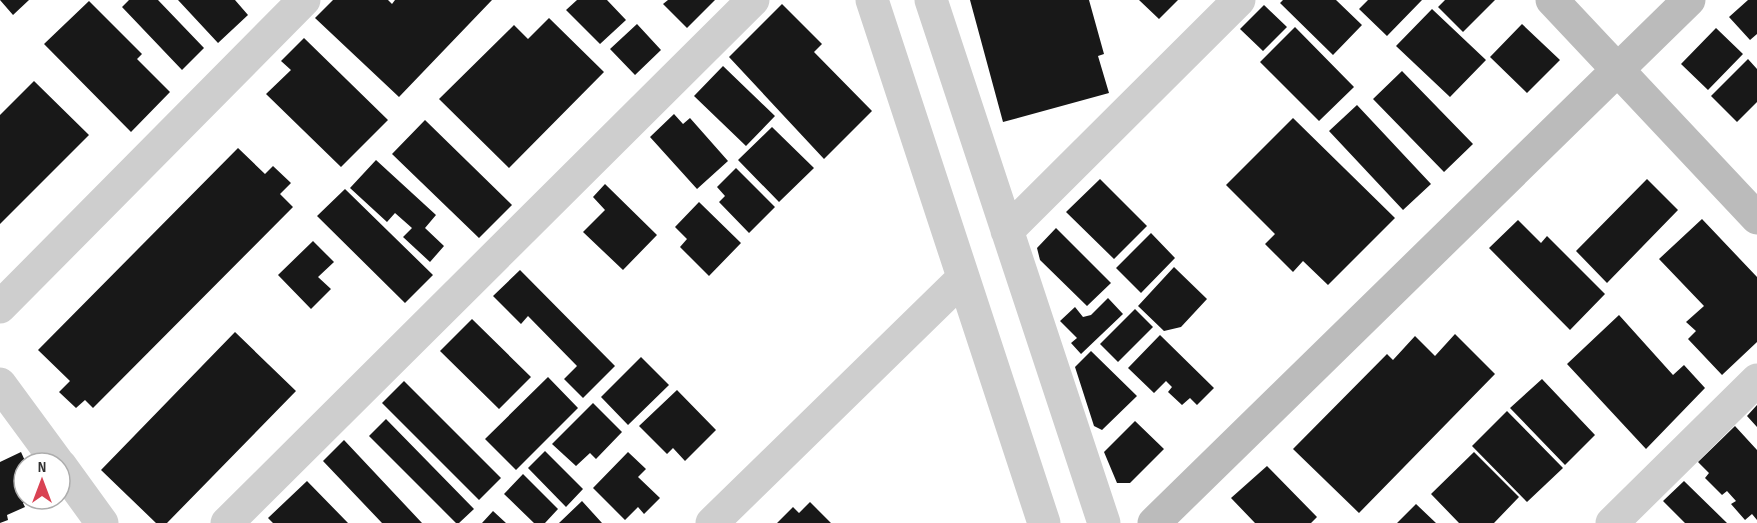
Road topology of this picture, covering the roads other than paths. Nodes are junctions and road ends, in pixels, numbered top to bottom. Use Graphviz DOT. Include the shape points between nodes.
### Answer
graph roads {
  1 [pos="304,0"];
  2 [pos="753,0"];
  3 [pos="872,0"];
  4 [pos="932,0"];
  5 [pos="1239,0"];
  6 [pos="1552,0"];
  7 [pos="1689,0"];
  8 [pos="1617,70"];
  9 [pos="1757,219"];
  10 [pos="1007,231"];
  11 [pos="963,278"];
  12 [pos="0,307"];
  13 [pos="1757,380"];
  14 [pos="0,384"];
  15 [pos="49,451"];
  16 [pos="72,482"];
  17 [pos="102,523"];
  18 [pos="227,523"];
  19 [pos="712,523"];
  20 [pos="1044,523"];
  21 [pos="1104,523"];
  22 [pos="1154,523"];
  23 [pos="1612,523"];
  1 -- 12 [label="street"];
  2 -- 18 [label="street"];
  3 -- 11 [label="street"];
  4 -- 10 [label="street"];
  5 -- 10 [label="street"];
  6 -- 8 [label="street"];
  7 -- 8 [label="street"];
  8 -- 9 [label="street"];
  8 -- 22 [label="street"];
  10 -- 21 [label="street"];
  11 -- 19 [label="street"];
  11 -- 20 [label="street"];
  13 -- 23 [label="street"];
  14 -- 15 [label="street"];
  16 -- 17 [label="street"];
}
